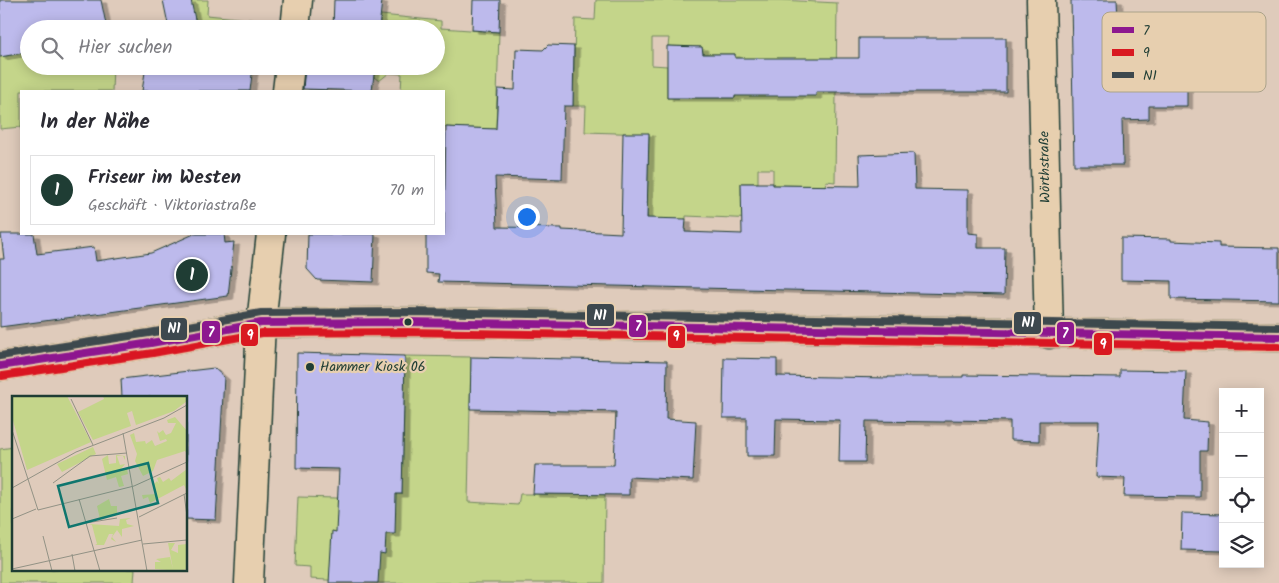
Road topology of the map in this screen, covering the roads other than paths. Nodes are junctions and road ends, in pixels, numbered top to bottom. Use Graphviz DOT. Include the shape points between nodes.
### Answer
graph roads {
  1 [pos="298,0"];
  2 [pos="1040,0"];
  3 [pos="296,20"];
  4 [pos="289,75"];
  5 [pos="287,90"];
  6 [pos="271,235"];
  7 [pos="261,323"];
  8 [pos="1049,334"];
  9 [pos="1279,337"];
  10 [pos="0,366"];
  11 [pos="249,583"];
  1 -- 3 [label="street"];
  2 -- 8 [label="street, Wörthstraße"];
  4 -- 5 [label="street"];
  6 -- 7 [label="street"];
  7 -- 8 [label="street" via="418,322"];
  7 -- 10 [label="street"];
  7 -- 11 [label="street"];
  8 -- 9 [label="street"];
}
